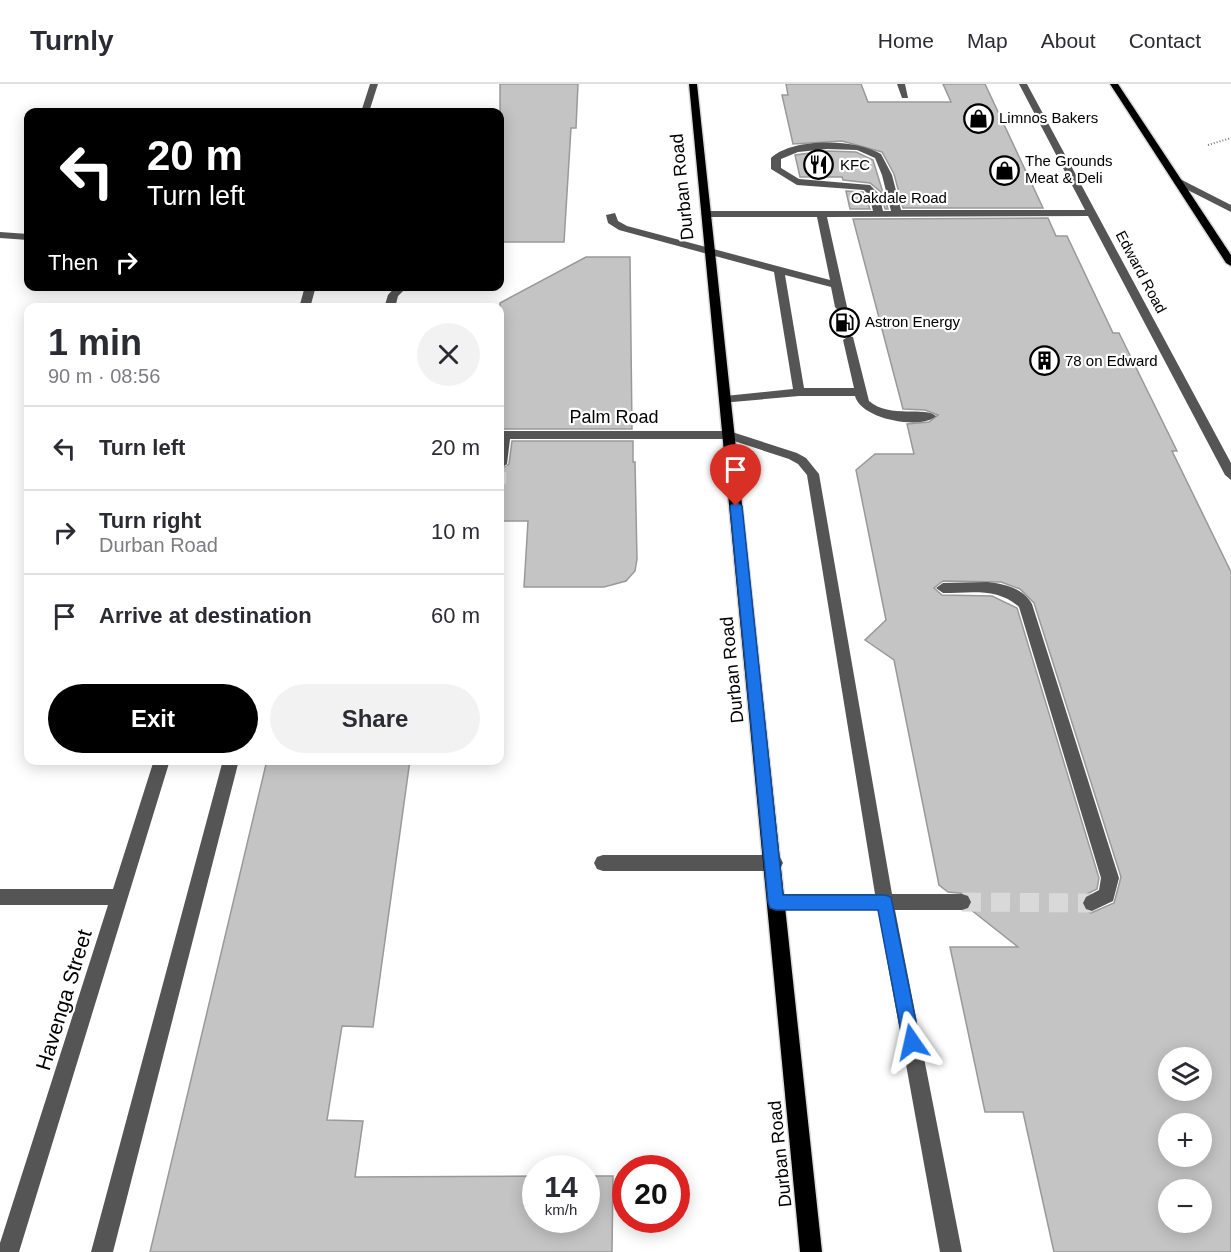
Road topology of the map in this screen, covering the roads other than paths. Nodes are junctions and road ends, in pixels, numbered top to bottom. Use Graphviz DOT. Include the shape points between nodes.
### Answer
graph roads {
  1 [pos="374,84"];
  2 [pos="693,84"];
  3 [pos="901,84"];
  4 [pos="1023,84"];
  5 [pos="1114,84"];
  6 [pos="905,96"];
  7 [pos="366,108"];
  8 [pos="1177,181"];
  9 [pos="1231,208"];
  10 [pos="897,213"];
  11 [pos="1092,213"];
  12 [pos="706,214"];
  13 [pos="821,214"];
  14 [pos="879,214"];
  15 [pos="611,215"];
  16 [pos="0,235"];
  17 [pos="24,237"];
  18 [pos="710,251"];
  19 [pos="1231,263"];
  20 [pos="778,270"];
  21 [pos="836,285"];
  22 [pos="841,307"];
  23 [pos="849,340"];
  24 [pos="799,392"];
  25 [pos="861,392"];
  26 [pos="725,400"];
  27 [pos="930,416"];
  28 [pos="504,435"];
  29 [pos="729,435"];
  30 [pos="1231,475"];
  31 [pos="943,588"];
  32 [pos="160,765"];
  33 [pos="230,765"];
  34 [pos="603,863"];
  35 [pos="774,863"];
  36 [pos="0,897"];
  37 [pos="119,897"];
  38 [pos="776,902"];
  39 [pos="962,902"];
  40 [pos="885,903"];
  41 [pos="1092,903"];
  42 [pos="8,1252"];
  43 [pos="102,1252"];
  44 [pos="811,1252"];
  45 [pos="951,1252"];
  1 -- 7 [label="street"];
  2 -- 12 [label="main road, Durban Road"];
  3 -- 6 [label="street"];
  4 -- 11 [label="street, Edward Road"];
  5 -- 8 [label="main road"];
  8 -- 9 [label="street"];
  8 -- 19 [label="main road"];
  10 -- 11 [label="street, Oakdale Road"];
  10 -- 14 [label="street, Oakdale Road"];
  10 -- 14 [label="street" via="880,158 871,151 856,147 800,147 776,158 776,169 797,182 867,187 874,194"];
  11 -- 30 [label="street, Edward Road"];
  12 -- 13 [label="street, Oakdale Road"];
  12 -- 18 [label="main road, Durban Road"];
  13 -- 14 [label="street, Oakdale Road"];
  13 -- 21 [label="street"];
  15 -- 18 [label="street" via="613,223 622,228"];
  16 -- 17 [label="street"];
  18 -- 20 [label="street"];
  18 -- 26 [label="main road, Durban Road"];
  20 -- 21 [label="street"];
  20 -- 24 [label="street"];
  21 -- 22 [label="street"];
  23 -- 25 [label="street"];
  24 -- 25 [label="street"];
  24 -- 26 [label="street"];
  25 -- 27 [label="street" via="863,403 876,413"];
  26 -- 29 [label="main road, Durban Road"];
  28 -- 29 [label="street, Palm Road"];
  29 -- 35 [label="main road, Durban Road"];
  29 -- 40 [label="street, Palm Road" via="793,456 813,474"];
  31 -- 41 [label="street" via="999,588 1026,604 1110,878 1107,895"];
  32 -- 37 [label="street, Havenga Street"];
  33 -- 43 [label="street"];
  34 -- 35 [label="street"];
  35 -- 38 [label="main road, Durban Road"];
  36 -- 37 [label="street"];
  37 -- 42 [label="street, Havenga Street"];
  38 -- 40 [label="street"];
  38 -- 44 [label="main road, Durban Road"];
  39 -- 40 [label="street"];
  40 -- 45 [label="street, Palm Road"];
}
